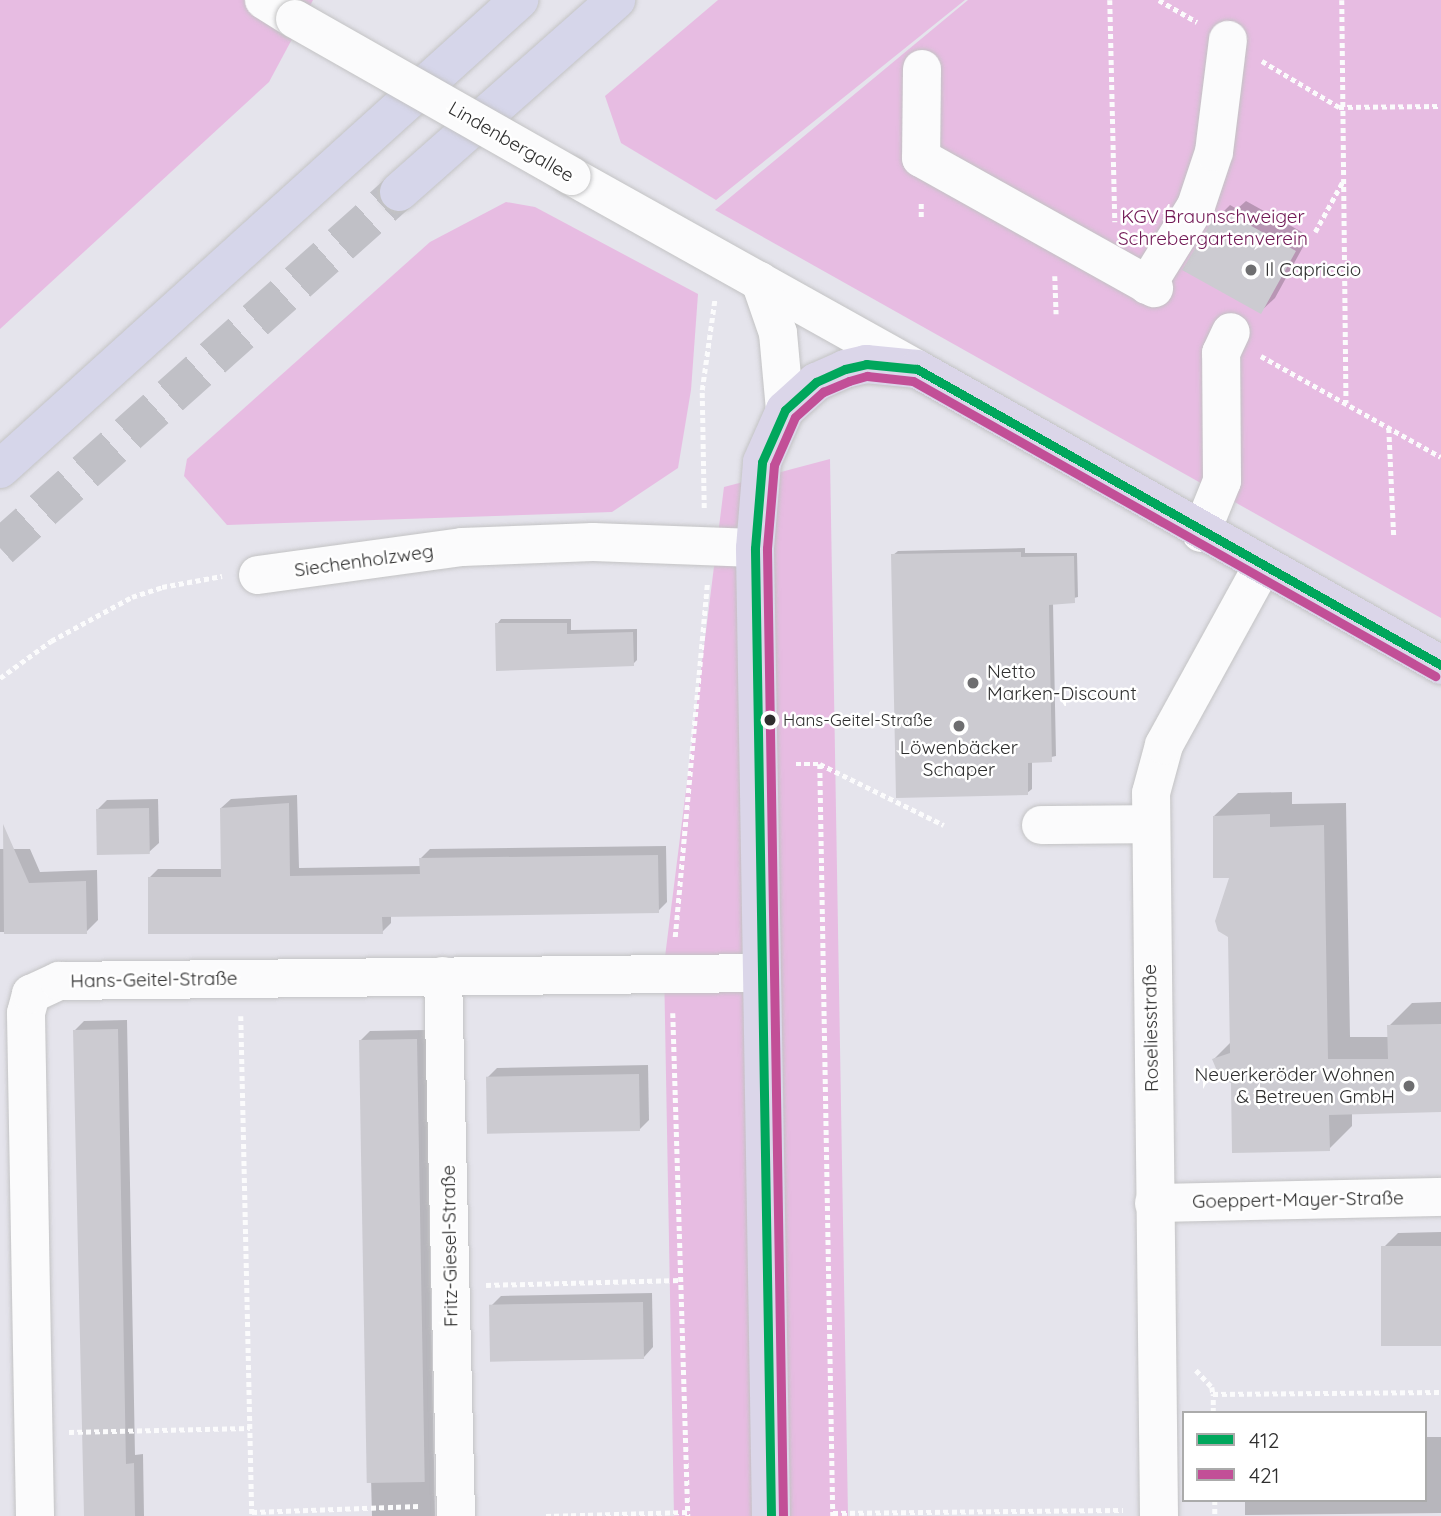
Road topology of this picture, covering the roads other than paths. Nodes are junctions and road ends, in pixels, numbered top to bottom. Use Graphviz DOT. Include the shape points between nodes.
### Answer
graph roads {
  1 [pos="519,0"];
  2 [pos="616,0"];
  3 [pos="279,9"];
  4 [pos="1228,40"];
  5 [pos="922,69"];
  6 [pos="399,192"];
  7 [pos="760,281"];
  8 [pos="1230,335"];
  9 [pos="916,369"];
  10 [pos="785,410"];
  11 [pos="0,468"];
  12 [pos="1201,533"];
  13 [pos="755,548"];
  14 [pos="1262,568"];
  15 [pos="258,575"];
  16 [pos="1441,665"];
  17 [pos="1148,824"];
  18 [pos="1041,825"];
  19 [pos="761,973"];
  20 [pos="443,976"];
  21 [pos="1441,1197"];
  22 [pos="1154,1203"];
  23 [pos="15,1338"];
  24 [pos="456,1510"];
  25 [pos="1159,1513"];
  26 [pos="35,1516"];
  27 [pos="771,1516"];
  1 -- 11 [label="highway"];
  2 -- 6 [label="highway"];
  3 -- 7 [label="street, Lindenbergallee, bridge"];
  4 -- 5 [label="street" via="1214,152 1196,206 1139,280 922,159"];
  7 -- 9 [label="street, Lindenbergallee"];
  7 -- 10 [label="street" via="778,333"];
  8 -- 12 [label="street" via="1221,353 1222,481"];
  9 -- 10 [label="main road" via="866,364 845,369 816,382"];
  9 -- 12 [label="main road"];
  10 -- 13 [label="main road" via="762,462"];
  12 -- 14 [label="main road"];
  13 -- 15 [label="street, Siechenholzweg" via="593,542 462,547"];
  13 -- 19 [label="main road"];
  14 -- 16 [label="main road"];
  14 -- 17 [label="street, Roseliesstraße" via="1164,745"];
  17 -- 18 [label="street"];
  17 -- 22 [label="street, Roseliesstraße"];
  19 -- 20 [label="street, Hans-Geitel-Straße"];
  19 -- 27 [label="main road"];
  20 -- 23 [label="street, Hans-Geitel-Straße" via="59,981 31,994 26,1013"];
  20 -- 24 [label="street, Fritz-Giesel-Straße"];
  21 -- 22 [label="street, Goeppert-Mayer-Straße"];
  22 -- 25 [label="street, Roseliesstraße"];
  23 -- 26 [label="street, Hans-Geitel-Straße" via="33,1433"];
}
